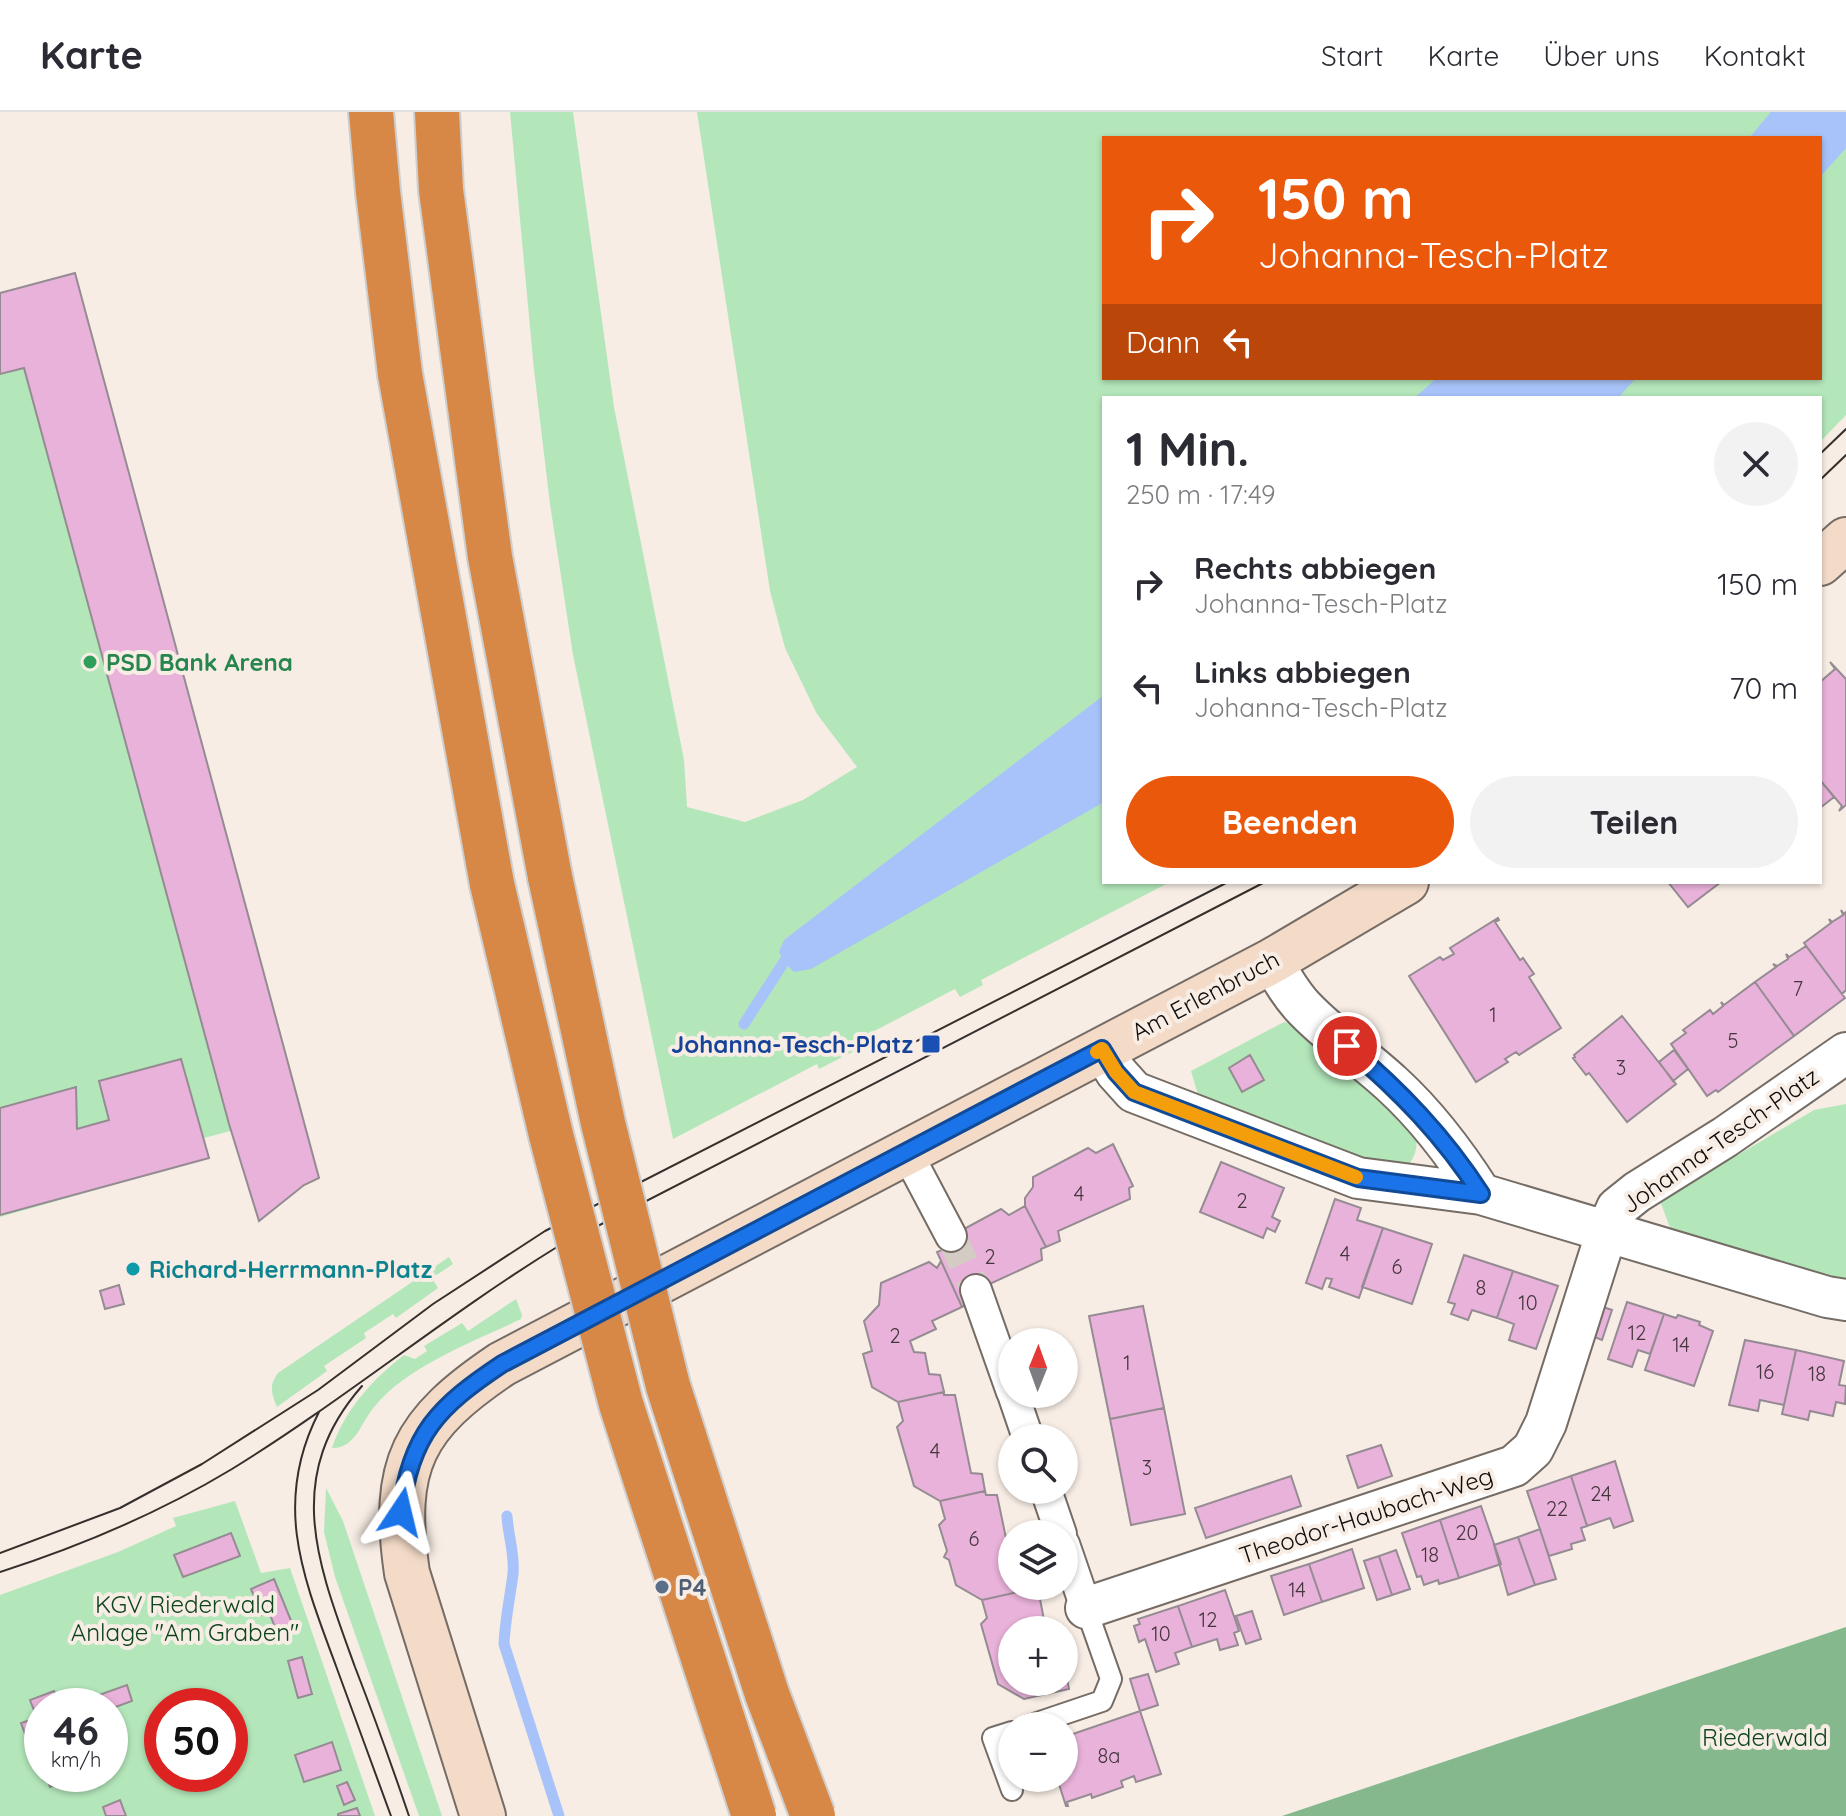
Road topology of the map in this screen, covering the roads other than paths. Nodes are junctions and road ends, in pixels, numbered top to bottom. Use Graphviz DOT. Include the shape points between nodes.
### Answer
graph roads {
  1 [pos="358,112"];
  2 [pos="371,112"];
  3 [pos="437,112"];
  4 [pos="378,192"];
  5 [pos="1846,540"];
  6 [pos="1822,561"];
  7 [pos="1403,884"];
  8 [pos="1272,961"];
  9 [pos="1102,1049"];
  10 [pos="1845,1055"];
  11 [pos="906,1151"];
  12 [pos="1481,1194"];
  13 [pos="1607,1231"];
  14 [pos="951,1236"];
  15 [pos="976,1290"];
  16 [pos="1846,1300"];
  17 [pos="605,1309"];
  18 [pos="998,1353"];
  19 [pos="628,1394"];
  20 [pos="1078,1585"];
  21 [pos="1086,1608"];
  22 [pos="1069,1712"];
  23 [pos="483,1816"];
  24 [pos="754,1816"];
  25 [pos="813,1816"];
  1 -- 4 [label="highway"];
  2 -- 4 [label="highway"];
  3 -- 25 [label="highway, bridge" via="441,190 490,557 603,1123 668,1386 767,1694"];
  4 -- 24 [label="highway, bridge" via="400,374 492,884 621,1404"];
  5 -- 6 [label="main road"];
  7 -- 8 [label="main road, Am Erlenbruch"];
  8 -- 9 [label="main road, Am Erlenbruch"];
  8 -- 12 [label="street" via="1303,1007 1437,1131"];
  9 -- 11 [label="main road, Am Erlenbruch"];
  9 -- 12 [label="street, Johanna-Tesch-Platz" via="1134,1092 1335,1171 1378,1182"];
  10 -- 13 [label="street, Johanna-Tesch-Platz" via="1637,1192 1617,1208"];
  11 -- 14 [label="street"];
  11 -- 17 [label="main road, Am Erlenbruch"];
  12 -- 13 [label="street, Johanna-Tesch-Platz"];
  13 -- 16 [label="street, Johanna-Tesch-Platz"];
  13 -- 21 [label="street, Theodor-Haubach-Weg" via="1546,1423 1533,1449 1514,1466"];
  15 -- 18 [label="street"];
  17 -- 19 [label="lane"];
  17 -- 23 [label="main road, Am Erlenbruch" via="464,1390 437,1415 410,1462 401,1512 407,1573"];
  20 -- 21 [label="street"];
  21 -- 22 [label="lane" via="1111,1679 1102,1701"];
}
